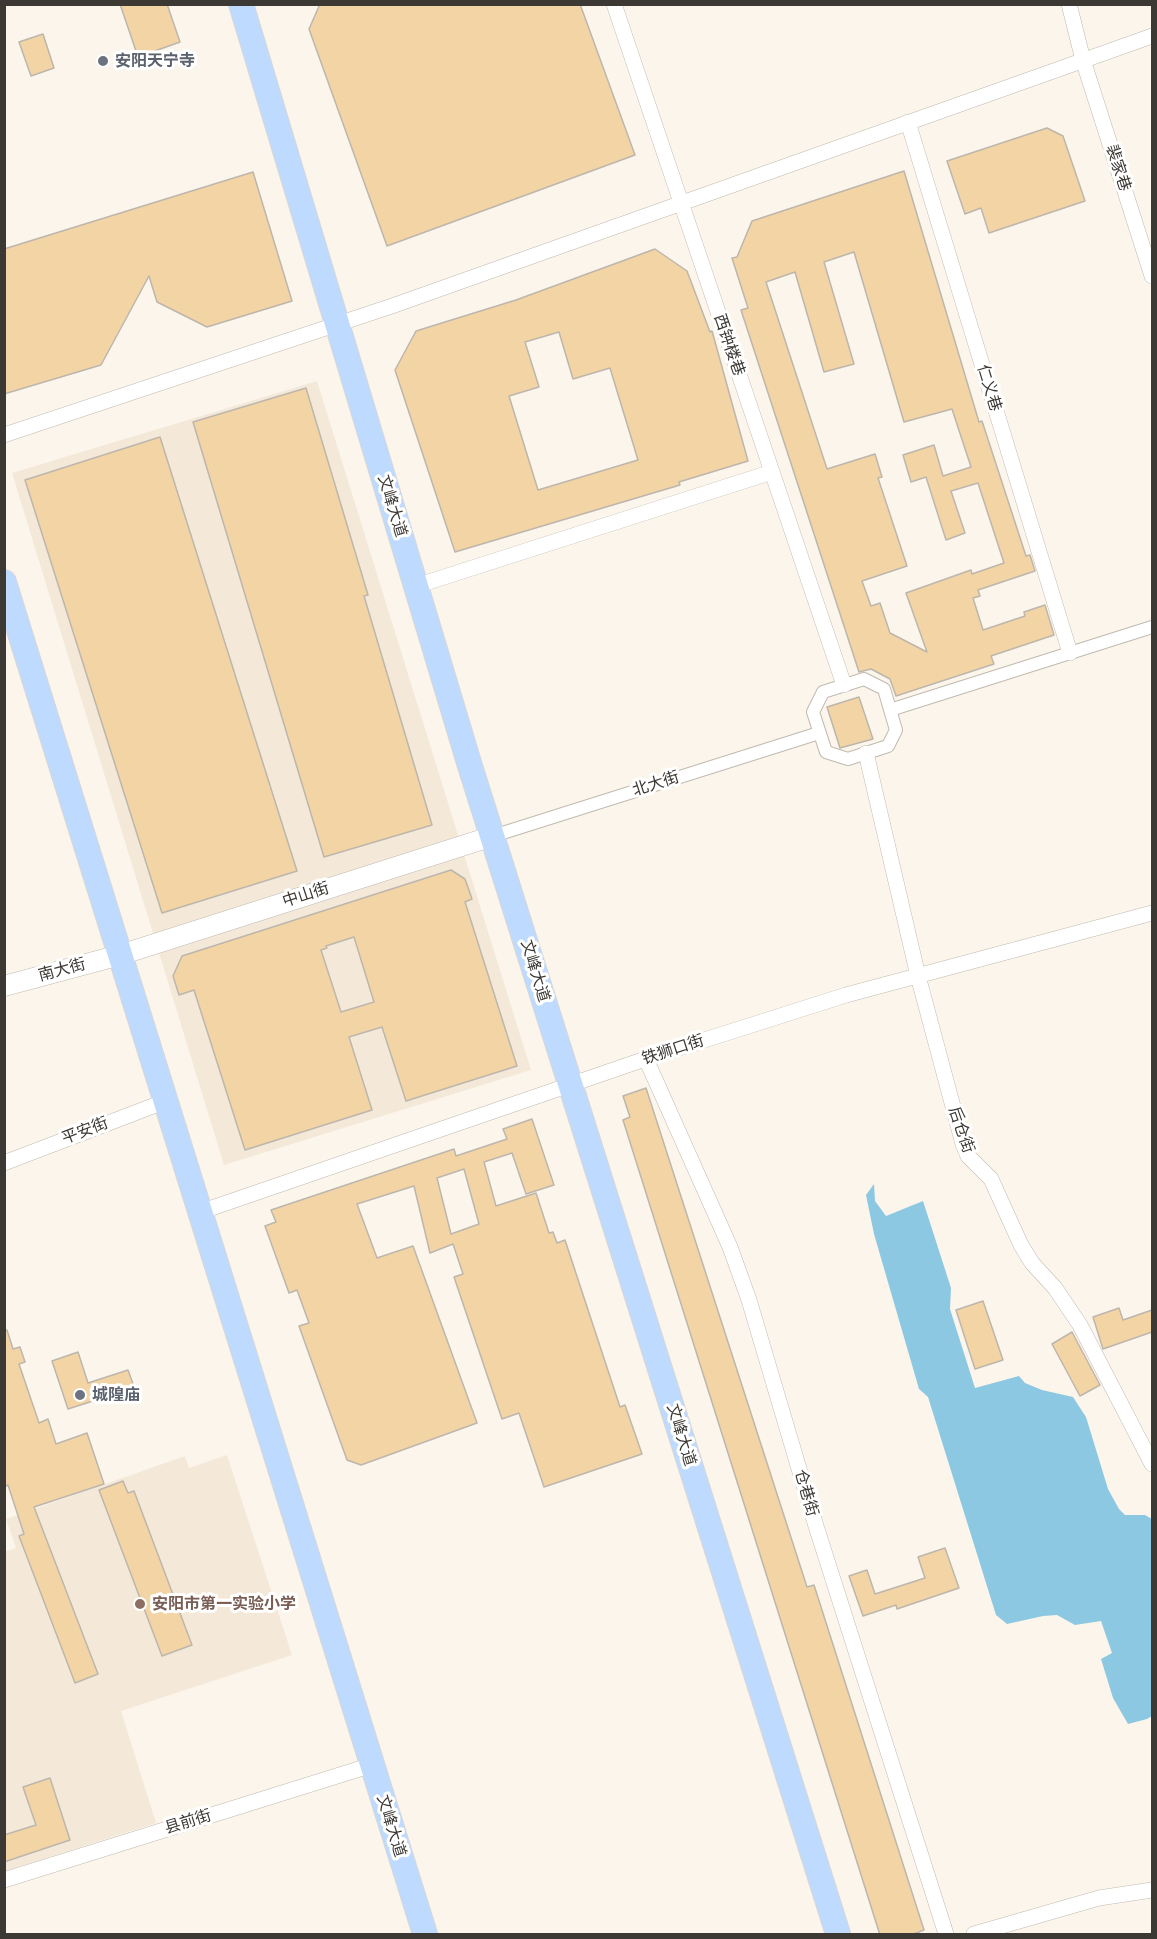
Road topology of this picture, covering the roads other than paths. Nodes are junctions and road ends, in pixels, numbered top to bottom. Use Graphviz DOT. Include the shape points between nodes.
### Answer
graph roads {
  1 [pos="241,4"];
  2 [pos="614,4"];
  3 [pos="1069,4"];
  4 [pos="1152,36"];
  5 [pos="1083,60"];
  6 [pos="908,122"];
  7 [pos="681,203"];
  8 [pos="1152,276"];
  9 [pos="338,324"];
  10 [pos="4,435"];
  11 [pos="772,472"];
  12 [pos="4,582"];
  13 [pos="416,586"];
  14 [pos="1152,627"];
  15 [pos="1070,653"];
  16 [pos="844,686"];
  17 [pos="890,710"];
  18 [pos="819,733"];
  19 [pos="866,753"];
  20 [pos="493,836"];
  21 [pos="1152,912"];
  22 [pos="120,955"];
  23 [pos="918,976"];
  24 [pos="4,986"];
  25 [pos="646,1059"];
  26 [pos="570,1084"];
  27 [pos="166,1101"];
  28 [pos="4,1162"];
  29 [pos="200,1212"];
  30 [pos="1152,1464"];
  31 [pos="372,1765"];
  32 [pos="4,1880"];
  33 [pos="1152,1890"];
  34 [pos="425,1935"];
  35 [pos="838,1935"];
  36 [pos="946,1935"];
  37 [pos="974,1935"];
  1 -- 9 [label="main road, 文峰大道"];
  2 -- 7 [label="street, 西钟楼巷"];
  3 -- 5 [label="street, 裴家巷"];
  4 -- 5 [label="street"];
  5 -- 6 [label="street"];
  5 -- 8 [label="street, 裴家巷"];
  6 -- 7 [label="street"];
  6 -- 15 [label="street, 仁义巷"];
  7 -- 9 [label="street"];
  7 -- 11 [label="street, 西钟楼巷"];
  9 -- 10 [label="street"];
  9 -- 13 [label="main road, 文峰大道"];
  11 -- 13 [label="street"];
  11 -- 16 [label="street, 西钟楼巷"];
  12 -- 22 [label="main road, 文峰大道"];
  13 -- 20 [label="main road, 文峰大道"];
  14 -- 15 [label="street"];
  15 -- 17 [label="street"];
  16 -- 17 [label="street" via="864,679 884,690"];
  16 -- 18 [label="street" via="823,692 813,712"];
  17 -- 19 [label="street" via="896,730 888,746"];
  18 -- 19 [label="street" via="825,752 848,759"];
  18 -- 20 [label="street, 北大街"];
  19 -- 23 [label="street, 后仓街"];
  20 -- 22 [label="street, 中山街"];
  20 -- 26 [label="main road, 文峰大道"];
  21 -- 23 [label="street, 铁狮口街"];
  22 -- 24 [label="street, 南大街"];
  22 -- 27 [label="main road, 文峰大道"];
  23 -- 25 [label="street, 铁狮口街"];
  23 -- 30 [label="street, 后仓街" via="968,1156 991,1179 1021,1245 1080,1325"];
  25 -- 26 [label="street, 铁狮口街"];
  25 -- 36 [label="street, 仓巷街" via="749,1300"];
  26 -- 29 [label="street, 铁狮口街"];
  26 -- 35 [label="main road, 文峰大道"];
  27 -- 28 [label="street, 平安街"];
  27 -- 29 [label="main road, 文峰大道"];
  29 -- 31 [label="main road, 文峰大道"];
  31 -- 32 [label="street, 县前街"];
  31 -- 34 [label="main road, 文峰大道"];
  33 -- 37 [label="street" via="1099,1898"];
}
